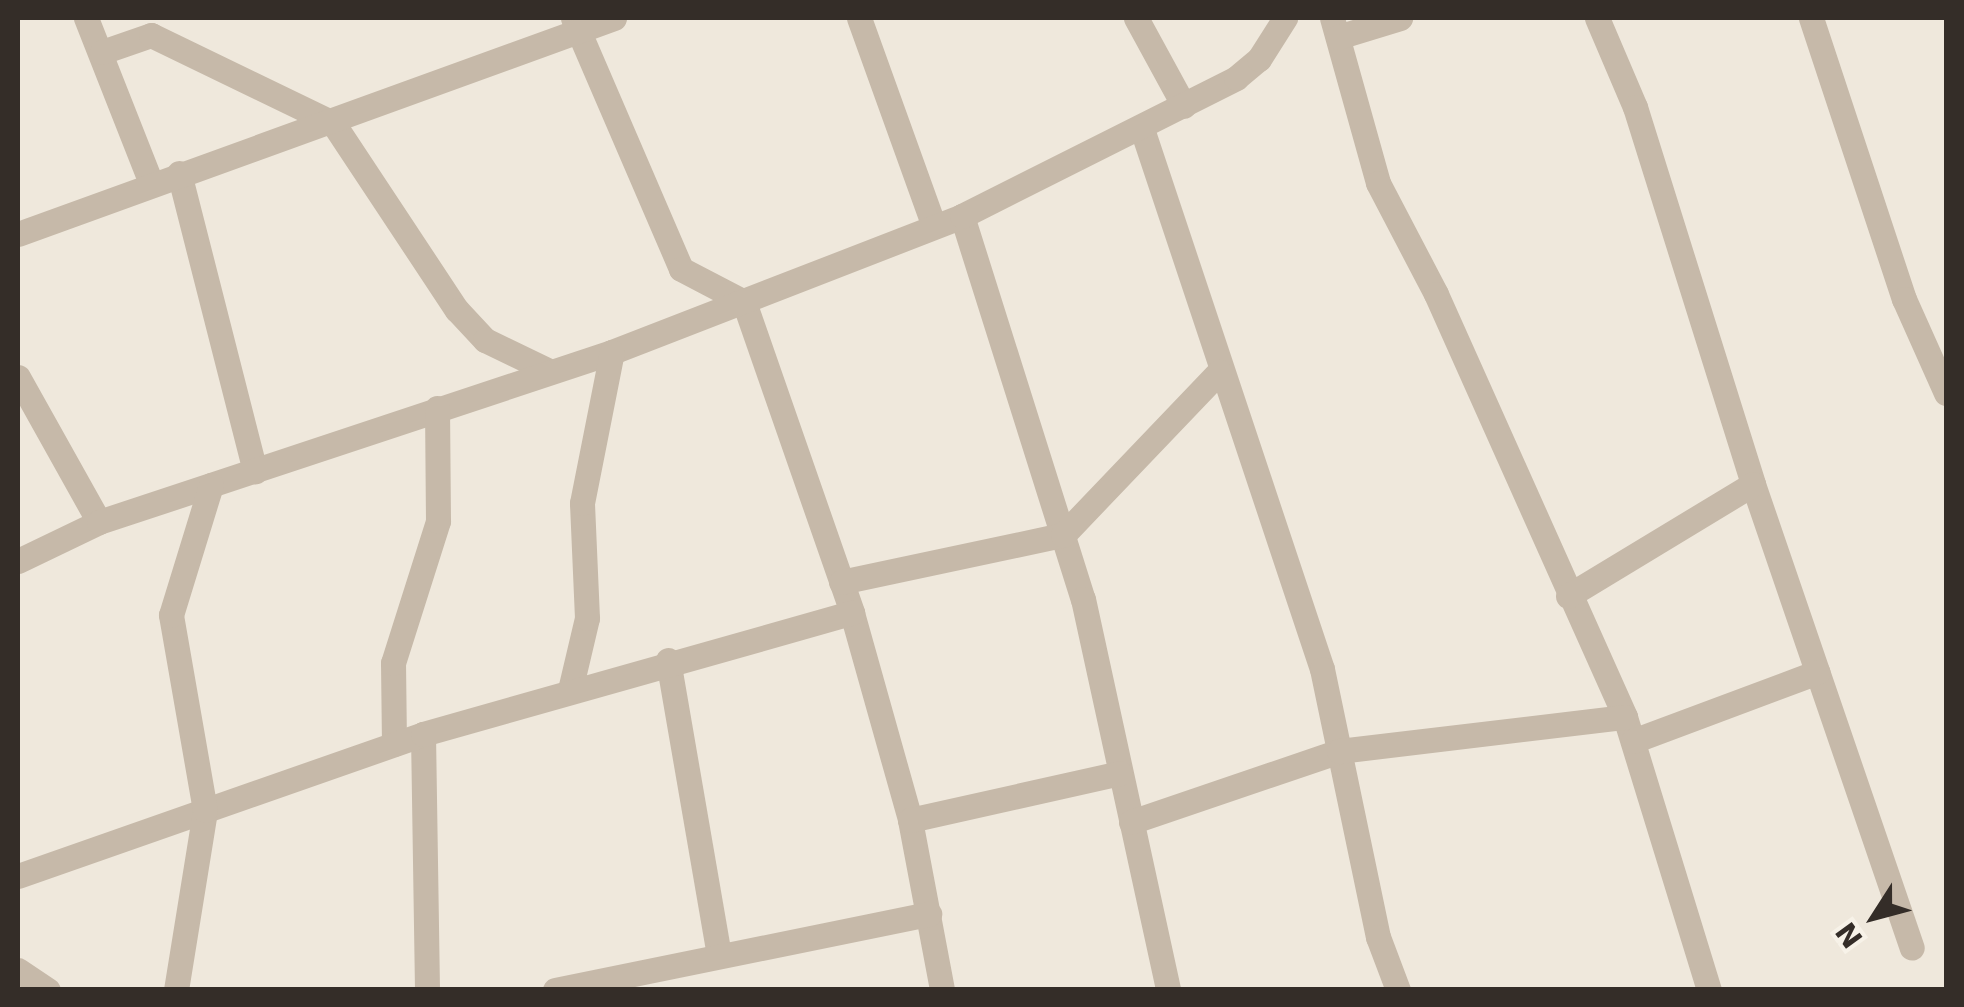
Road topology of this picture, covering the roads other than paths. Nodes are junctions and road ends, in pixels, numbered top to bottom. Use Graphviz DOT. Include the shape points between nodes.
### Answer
graph roads {
  1 [pos="86,18"];
  2 [pos="614,18"];
  3 [pos="859,18"];
  4 [pos="1136,18"];
  5 [pos="1285,18"];
  6 [pos="1400,18"];
  7 [pos="1597,18"];
  8 [pos="1811,18"];
  9 [pos="576,24"];
  10 [pos="1335,27"];
  11 [pos="102,52"];
  12 [pos="1184,106"];
  13 [pos="333,123"];
  14 [pos="1142,129"];
  15 [pos="179,174"];
  16 [pos="151,183"];
  17 [pos="962,216"];
  18 [pos="934,226"];
  19 [pos="18,234"];
  20 [pos="744,302"];
  21 [pos="612,352"];
  22 [pos="546,370"];
  23 [pos="1219,372"];
  24 [pos="18,377"];
  25 [pos="1946,393"];
  26 [pos="437,408"];
  27 [pos="254,471"];
  28 [pos="1753,484"];
  29 [pos="211,485"];
  30 [pos="99,522"];
  31 [pos="1063,535"];
  32 [pos="18,561"];
  33 [pos="841,582"];
  34 [pos="1568,596"];
  35 [pos="852,612"];
  36 [pos="668,660"];
  37 [pos="1818,672"];
  38 [pos="570,690"];
  39 [pos="1629,729"];
  40 [pos="423,734"];
  41 [pos="394,744"];
  42 [pos="1339,752"];
  43 [pos="1120,773"];
  44 [pos="205,810"];
  45 [pos="910,820"];
  46 [pos="1130,822"];
  47 [pos="18,876"];
  48 [pos="929,914"];
  49 [pos="1912,948"];
  50 [pos="718,954"];
  51 [pos="18,970"];
  52 [pos="614,984"];
  53 [pos="48,990"];
  54 [pos="176,990"];
  55 [pos="428,990"];
  56 [pos="554,990"];
  57 [pos="942,990"];
  58 [pos="1168,990"];
  59 [pos="1398,990"];
  60 [pos="1708,990"];
  1 -- 11 [label="street"];
  2 -- 9 [label="street"];
  3 -- 18 [label="street"];
  4 -- 12 [label="street"];
  5 -- 12 [label="street" via="1259,59"];
  6 -- 10 [label="street"];
  7 -- 28 [label="street" via="1635,107"];
  8 -- 25 [label="street" via="1904,298"];
  9 -- 13 [label="street"];
  9 -- 20 [label="street" via="681,269"];
  10 -- 34 [label="street" via="1378,182 1436,294"];
  11 -- 13 [label="street" via="151,35"];
  11 -- 16 [label="street"];
  12 -- 14 [label="street"];
  13 -- 15 [label="street"];
  13 -- 22 [label="street" via="456,310 484,340"];
  14 -- 17 [label="street"];
  14 -- 23 [label="street"];
  15 -- 16 [label="street"];
  15 -- 27 [label="street"];
  16 -- 19 [label="street"];
  17 -- 18 [label="street"];
  17 -- 31 [label="street"];
  18 -- 20 [label="street"];
  20 -- 21 [label="street"];
  20 -- 33 [label="street"];
  21 -- 22 [label="street"];
  21 -- 38 [label="street" via="582,503 587,618"];
  22 -- 26 [label="street"];
  23 -- 31 [label="street"];
  23 -- 42 [label="street" via="1282,538"];
  24 -- 30 [label="street"];
  26 -- 27 [label="street"];
  26 -- 41 [label="street" via="438,520 393,663"];
  27 -- 29 [label="street"];
  28 -- 34 [label="street"];
  28 -- 37 [label="street"];
  29 -- 30 [label="street"];
  29 -- 44 [label="street" via="171,616"];
  30 -- 32 [label="street"];
  31 -- 33 [label="street"];
  31 -- 43 [label="street"];
  33 -- 35 [label="street"];
  34 -- 39 [label="street"];
  35 -- 36 [label="street"];
  35 -- 45 [label="street"];
  36 -- 38 [label="street"];
  36 -- 50 [label="street"];
  37 -- 39 [label="street"];
  37 -- 49 [label="street"];
  38 -- 40 [label="street"];
  39 -- 42 [label="street"];
  39 -- 60 [label="street"];
  40 -- 41 [label="street"];
  40 -- 55 [label="street"];
  41 -- 44 [label="street"];
  42 -- 46 [label="street"];
  42 -- 59 [label="street" via="1378,937"];
  43 -- 45 [label="street"];
  43 -- 46 [label="street"];
  44 -- 47 [label="street"];
  44 -- 54 [label="street"];
  45 -- 48 [label="street"];
  46 -- 58 [label="street"];
  48 -- 50 [label="street"];
  48 -- 57 [label="street"];
  50 -- 52 [label="street"];
  51 -- 53 [label="street"];
  52 -- 56 [label="street"];
}
